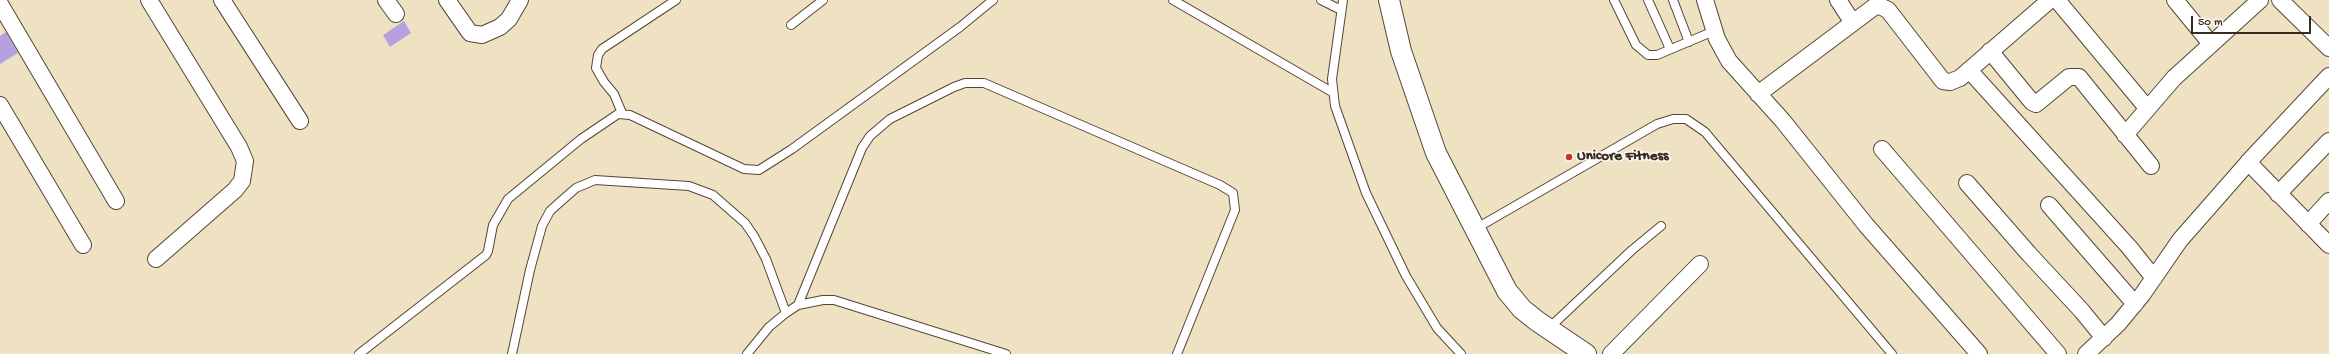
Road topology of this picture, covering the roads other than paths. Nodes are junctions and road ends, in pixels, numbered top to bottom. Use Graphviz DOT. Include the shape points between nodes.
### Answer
graph roads {
  1 [pos="149,0"];
  2 [pos="222,0"];
  3 [pos="386,0"];
  4 [pos="447,0"];
  5 [pos="520,0"];
  6 [pos="676,0"];
  7 [pos="824,0"];
  8 [pos="993,0"];
  9 [pos="1173,0"];
  10 [pos="1321,0"];
  11 [pos="1342,0"];
  12 [pos="1389,0"];
  13 [pos="1614,0"];
  14 [pos="1648,0"];
  15 [pos="1673,0"];
  16 [pos="1705,0"];
  17 [pos="1838,0"];
  18 [pos="2050,0"];
  19 [pos="2057,0"];
  20 [pos="2175,0"];
  21 [pos="2260,0"];
  22 [pos="2280,0"];
  23 [pos="0,4"];
  24 [pos="1341,10"];
  25 [pos="396,14"];
  26 [pos="1853,23"];
  27 [pos="790,25"];
  28 [pos="1714,31"];
  29 [pos="1689,42"];
  30 [pos="2211,44"];
  31 [pos="2329,48"];
  32 [pos="1670,49"];
  33 [pos="1990,51"];
  34 [pos="1969,70"];
  35 [pos="2329,76"];
  36 [pos="1332,92"];
  37 [pos="1758,94"];
  38 [pos="0,106"];
  39 [pos="2147,108"];
  40 [pos="622,113"];
  41 [pos="300,121"];
  42 [pos="2125,135"];
  43 [pos="2329,141"];
  44 [pos="1882,149"];
  45 [pos="2248,162"];
  46 [pos="2151,166"];
  47 [pos="1967,183"];
  48 [pos="2278,194"];
  49 [pos="116,201"];
  50 [pos="2329,201"];
  51 [pos="2049,205"];
  52 [pos="2308,224"];
  53 [pos="1661,226"];
  54 [pos="1475,229"];
  55 [pos="83,245"];
  56 [pos="2329,245"];
  57 [pos="156,260"];
  58 [pos="1700,264"];
  59 [pos="2154,278"];
  60 [pos="2135,304"];
  61 [pos="798,306"];
  62 [pos="786,313"];
  63 [pos="1548,329"];
  64 [pos="2104,338"];
  65 [pos="359,354"];
  66 [pos="512,354"];
  67 [pos="747,354"];
  68 [pos="1006,354"];
  69 [pos="1178,354"];
  70 [pos="1461,354"];
  71 [pos="1586,354"];
  72 [pos="1611,354"];
  73 [pos="1892,354"];
  74 [pos="1979,354"];
  75 [pos="2058,354"];
  76 [pos="2086,354"];
  1 -- 57 [label="street" via="239,147 245,161 242,181 235,190"];
  2 -- 41 [label="street"];
  3 -- 25 [label="street"];
  4 -- 5 [label="street" via="470,33 482,35 505,23"];
  6 -- 40 [label="lane" via="602,49 598,55 598,72 614,94"];
  7 -- 27 [label="lane"];
  8 -- 40 [label="lane" via="960,27 759,170 744,169 636,117"];
  9 -- 36 [label="lane"];
  10 -- 24 [label="lane"];
  11 -- 24 [label="lane"];
  12 -- 54 [label="street" via="1401,51 1436,153"];
  13 -- 32 [label="lane" via="1641,51 1648,55"];
  14 -- 32 [label="lane"];
  15 -- 29 [label="lane"];
  16 -- 28 [label="street"];
  17 -- 26 [label="street"];
  18 -- 33 [label="street"];
  19 -- 39 [label="street"];
  20 -- 30 [label="street"];
  21 -- 30 [label="street"];
  22 -- 31 [label="street"];
  23 -- 49 [label="street"];
  24 -- 36 [label="lane"];
  26 -- 34 [label="street" via="1874,7 1880,6 1888,10 1943,81 1950,82 1960,78"];
  26 -- 37 [label="street"];
  28 -- 29 [label="lane"];
  28 -- 37 [label="street" via="1729,61"];
  29 -- 32 [label="lane"];
  30 -- 39 [label="street" via="2174,78"];
  33 -- 34 [label="street"];
  33 -- 42 [label="street" via="2036,104 2069,77 2079,77"];
  34 -- 59 [label="street"];
  35 -- 45 [label="street"];
  36 -- 70 [label="lane" via="1366,193 1380,226 1431,319"];
  37 -- 74 [label="street" via="1783,121 1866,225"];
  38 -- 55 [label="street"];
  39 -- 42 [label="street"];
  40 -- 65 [label="lane" via="581,139 508,199 493,225 486,255"];
  42 -- 46 [label="street"];
  43 -- 48 [label="street"];
  44 -- 75 [label="street"];
  45 -- 48 [label="street"];
  45 -- 59 [label="street" via="2180,240"];
  47 -- 64 [label="street"];
  48 -- 52 [label="street"];
  50 -- 52 [label="street"];
  51 -- 60 [label="street"];
  52 -- 56 [label="street"];
  53 -- 63 [label="lane"];
  54 -- 63 [label="street" via="1507,291 1522,309"];
  54 -- 73 [label="lane" via="1657,124 1673,118 1686,119 1705,132"];
  58 -- 72 [label="street"];
  59 -- 60 [label="street"];
  60 -- 64 [label="street"];
  61 -- 62 [label="lane"];
  61 -- 68 [label="lane" via="812,301 834,300"];
  61 -- 69 [label="lane" via="862,148 870,136 890,119 954,87 984,83 1206,178 1233,193 1235,210"];
  62 -- 66 [label="lane" via="766,259 754,236 745,223 713,195 689,186 595,180 576,188 550,211 542,226"];
  62 -- 67 [label="lane" via="769,327"];
  63 -- 71 [label="street"];
  64 -- 76 [label="street"];
}
